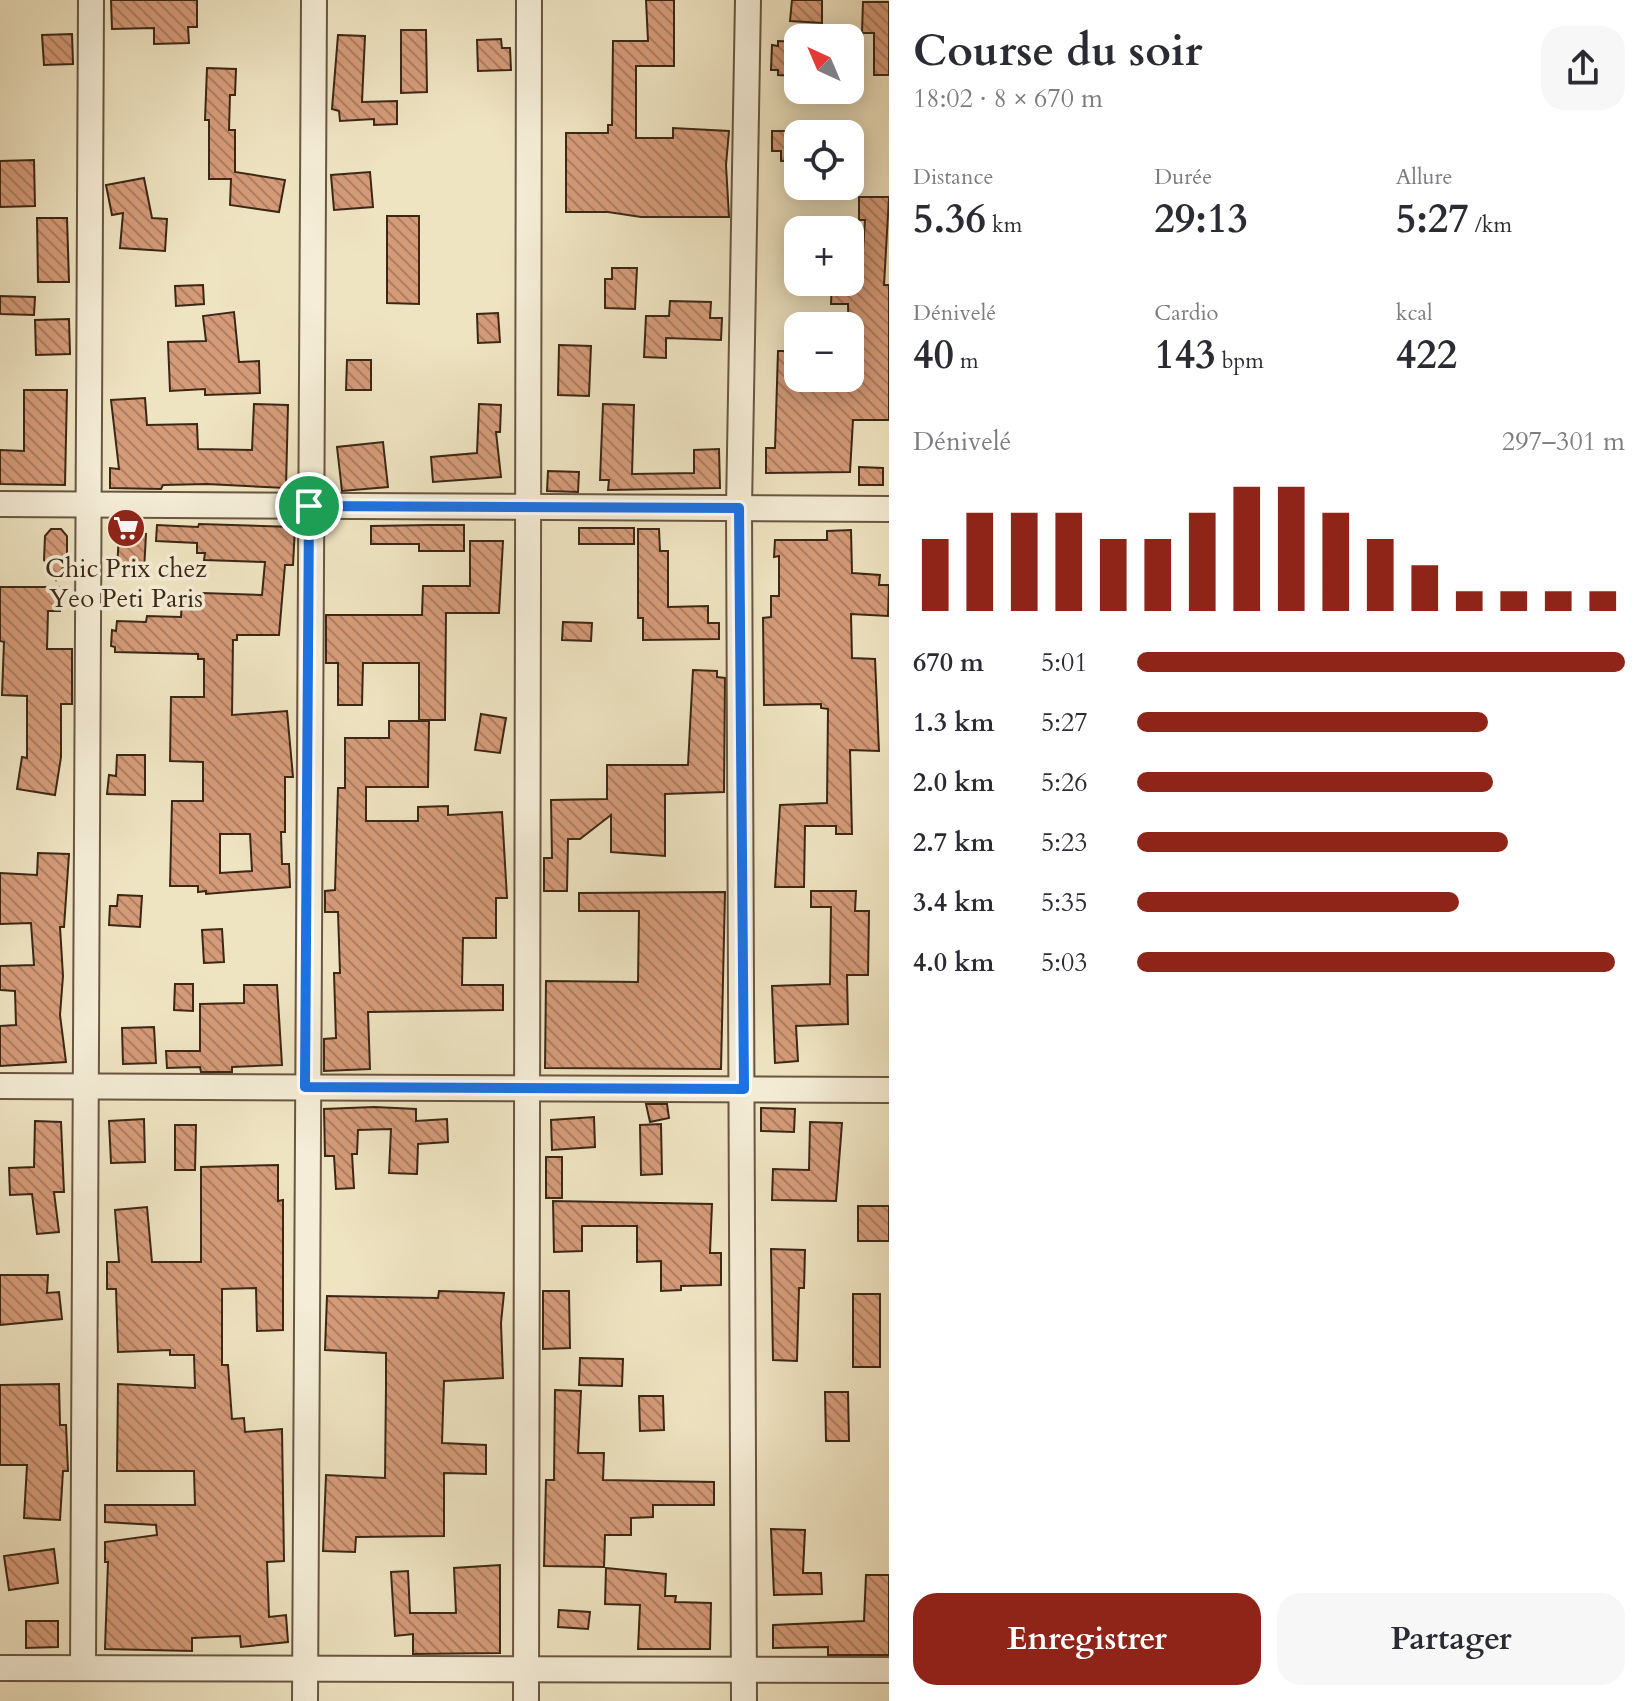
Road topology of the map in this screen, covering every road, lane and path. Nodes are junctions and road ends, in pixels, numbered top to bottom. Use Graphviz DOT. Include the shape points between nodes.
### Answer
graph roads {
  1 [pos="91,0"];
  2 [pos="314,0"];
  3 [pos="529,0"];
  4 [pos="748,0"];
  5 [pos="0,504"];
  6 [pos="87,505"];
  7 [pos="309,506"];
  8 [pos="528,507"];
  9 [pos="739,508"];
  10 [pos="889,509"];
  11 [pos="84,1085"];
  12 [pos="0,1086"];
  13 [pos="305,1087"];
  14 [pos="527,1088"];
  15 [pos="744,1089"];
  16 [pos="889,1090"];
  17 [pos="0,1668"];
  18 [pos="83,1668"];
  19 [pos="526,1669"];
  20 [pos="305,1670"];
  21 [pos="889,1670"];
  22 [pos="744,1672"];
  23 [pos="305,1701"];
  24 [pos="526,1701"];
  25 [pos="744,1701"];
  1 -- 6 [label="street"];
  2 -- 7 [label="street"];
  3 -- 8 [label="street"];
  4 -- 9 [label="street"];
  5 -- 6 [label="street"];
  6 -- 7 [label="street"];
  6 -- 11 [label="street"];
  7 -- 8 [label="street"];
  7 -- 13 [label="street"];
  8 -- 9 [label="street"];
  8 -- 14 [label="street"];
  9 -- 10 [label="street"];
  9 -- 15 [label="street"];
  11 -- 12 [label="street"];
  11 -- 13 [label="street"];
  11 -- 18 [label="street"];
  13 -- 14 [label="street"];
  13 -- 20 [label="street"];
  14 -- 15 [label="street"];
  14 -- 19 [label="street"];
  15 -- 16 [label="street"];
  15 -- 22 [label="street"];
  17 -- 18 [label="street"];
  18 -- 20 [label="street"];
  19 -- 20 [label="street"];
  19 -- 22 [label="street"];
  19 -- 24 [label="street"];
  20 -- 23 [label="street"];
  21 -- 22 [label="street"];
  22 -- 25 [label="street"];
}
